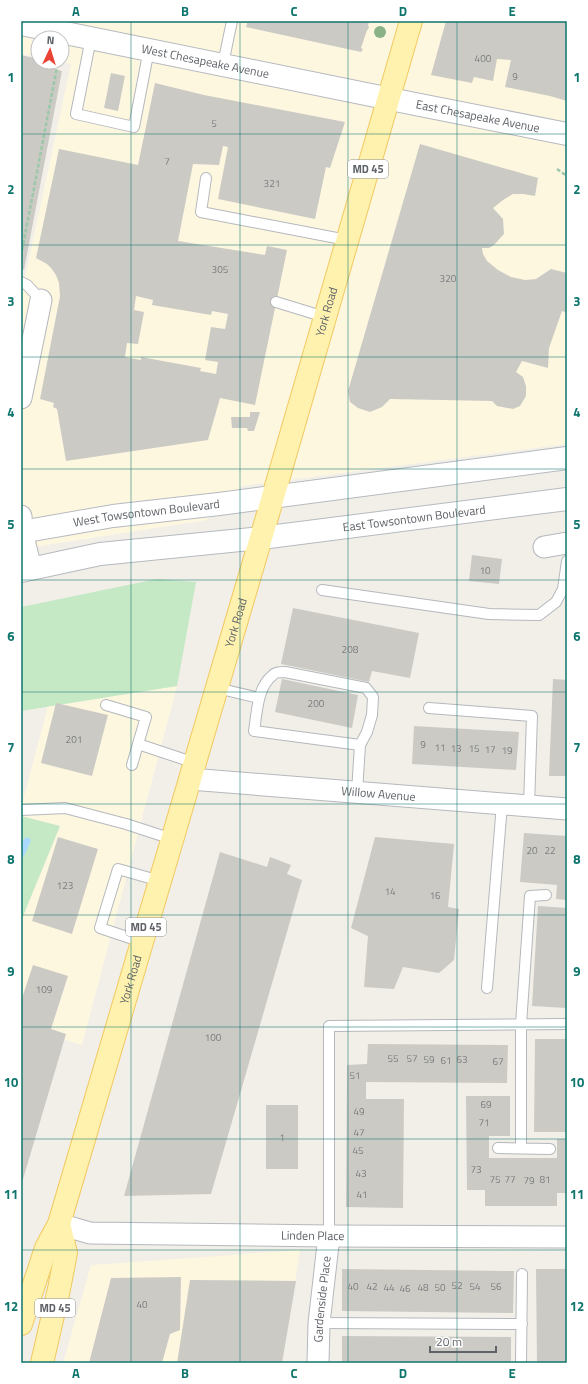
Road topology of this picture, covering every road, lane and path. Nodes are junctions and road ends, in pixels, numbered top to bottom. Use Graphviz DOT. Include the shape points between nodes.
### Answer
graph roads {
  1 [pos="232,21"];
  2 [pos="411,21"];
  3 [pos="21,24"];
  4 [pos="91,38"];
  5 [pos="149,49"];
  6 [pos="223,64"];
  7 [pos="56,70"];
  8 [pos="389,99"];
  9 [pos="567,134"];
  10 [pos="557,169"];
  11 [pos="567,176"];
  12 [pos="206,178"];
  13 [pos="347,240"];
  14 [pos="21,256"];
  15 [pos="21,282"];
  16 [pos="42,300"];
  17 [pos="276,302"];
  18 [pos="325,317"];
  19 [pos="21,398"];
  20 [pos="567,458"];
  21 [pos="273,496"];
  22 [pos="567,499"];
  23 [pos="21,527"];
  24 [pos="261,538"];
  25 [pos="567,543"];
  26 [pos="544,547"];
  27 [pos="567,561"];
  28 [pos="26,570"];
  29 [pos="322,590"];
  30 [pos="217,688"];
  31 [pos="259,698"];
  32 [pos="106,705"];
  33 [pos="430,708"];
  34 [pos="138,744"];
  35 [pos="360,745"];
  36 [pos="132,765"];
  37 [pos="192,771"];
  38 [pos="357,792"];
  39 [pos="502,804"];
  40 [pos="529,806"];
  41 [pos="567,809"];
  42 [pos="21,810"];
  43 [pos="172,839"];
  44 [pos="160,881"];
  45 [pos="546,896"];
  46 [pos="142,942"];
  47 [pos="487,988"];
  48 [pos="521,1024"];
  49 [pos="567,1024"];
  50 [pos="498,1148"];
  51 [pos="521,1148"];
  52 [pos="550,1149"];
  53 [pos="59,1224"];
  54 [pos="329,1236"];
  55 [pos="567,1237"];
  56 [pos="522,1274"];
  57 [pos="319,1323"];
  58 [pos="21,1324"];
  59 [pos="522,1324"];
  60 [pos="42,1363"];
  61 [pos="318,1363"];
  62 [pos="522,1363"];
  1 -- 6 [label="lane"];
  2 -- 8 [label="main road, York Road / MD 45"];
  3 -- 4 [label="main road, West Chesapeake Avenue"];
  4 -- 5 [label="main road, West Chesapeake Avenue"];
  4 -- 5 [label="lane" via="76,114 134,127"];
  5 -- 6 [label="main road, West Chesapeake Avenue"];
  6 -- 8 [label="main road, West Chesapeake Avenue"];
  7 -- 14 [label="path"];
  8 -- 9 [label="main road, East Chesapeake Avenue"];
  8 -- 13 [label="main road, York Road / MD 45"];
  10 -- 11 [label="path"];
  12 -- 13 [label="lane" via="201,212"];
  13 -- 18 [label="main road, York Road / MD 45"];
  15 -- 16 [label="lane"];
  16 -- 19 [label="street"];
  17 -- 18 [label="lane"];
  18 -- 21 [label="main road, York Road / MD 45"];
  20 -- 21 [label="main road"];
  21 -- 23 [label="main road, West Towsontown Boulevard"];
  21 -- 24 [label="main road, York Road / MD 45"];
  22 -- 24 [label="main road, East Towsontown Boulevard"];
  23 -- 28 [label="street"];
  24 -- 28 [label="main road" via="100,554"];
  24 -- 30 [label="main road, York Road / MD 45"];
  25 -- 26 [label="street"];
  27 -- 29 [label="lane" via="563,589 556,602 539,615 489,614"];
  30 -- 31 [label="lane"];
  30 -- 37 [label="main road, York Road / MD 45"];
  31 -- 35 [label="lane" via="254,731"];
  31 -- 35 [label="lane" via="266,682 274,674 285,672 366,688 373,697 372,715"];
  32 -- 34 [label="lane" via="146,717"];
  33 -- 40 [label="lane" via="532,716"];
  34 -- 36 [label="lane"];
  34 -- 37 [label="lane"];
  35 -- 38 [label="lane"];
  37 -- 38 [label="street, Willow Avenue"];
  37 -- 43 [label="main road, York Road / MD 45"];
  38 -- 39 [label="street, Willow Avenue"];
  39 -- 40 [label="street, Willow Avenue"];
  39 -- 47 [label="lane"];
  40 -- 41 [label="street, Willow Avenue"];
  42 -- 43 [label="lane" via="65,808"];
  43 -- 44 [label="main road, York Road / MD 45"];
  44 -- 46 [label="main road, York Road / MD 45"];
  44 -- 46 [label="lane" via="118,868 100,928"];
  45 -- 48 [label="lane" via="530,896"];
  46 -- 53 [label="main road, York Road / MD 45"];
  48 -- 49 [label="lane"];
  48 -- 51 [label="lane"];
  48 -- 54 [label="lane" via="329,1026"];
  50 -- 51 [label="lane"];
  51 -- 52 [label="lane"];
  53 -- 54 [label="street, Linden Place" via="90,1233"];
  53 -- 58 [label="main road, York Road / MD 45" via="46,1248"];
  53 -- 60 [label="main road, York Road / MD 45" via="66,1253"];
  54 -- 55 [label="street, Linden Place"];
  54 -- 57 [label="street, Gardenside Place"];
  56 -- 59 [label="lane"];
  57 -- 59 [label="lane"];
  57 -- 61 [label="street, Gardenside Place"];
  59 -- 62 [label="lane"];
}
